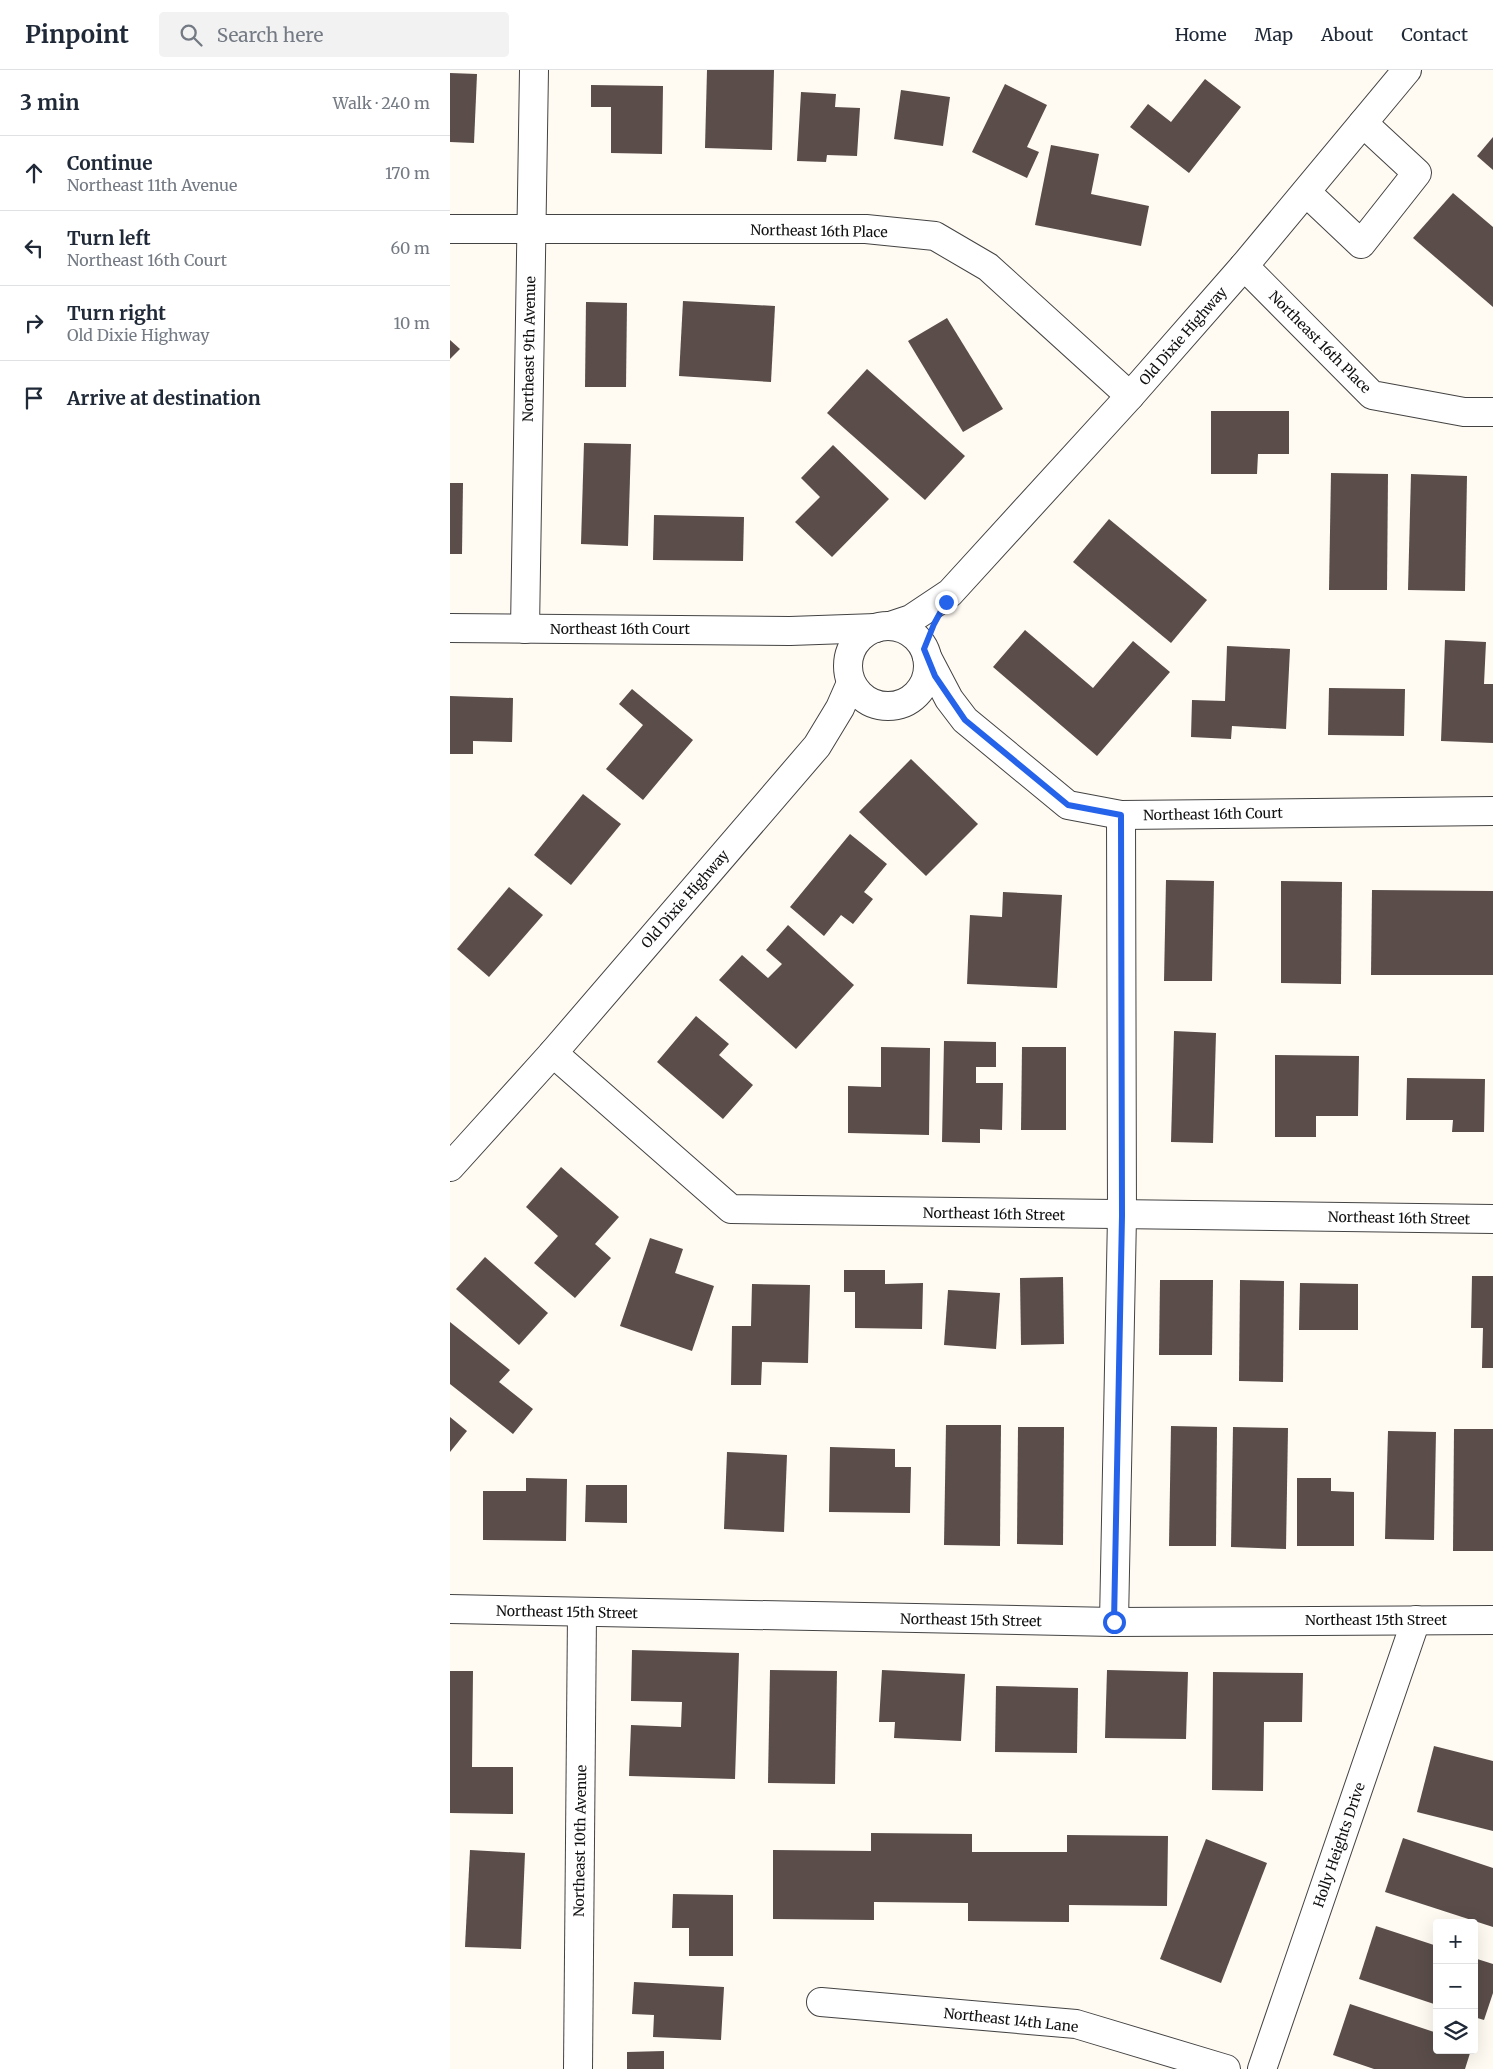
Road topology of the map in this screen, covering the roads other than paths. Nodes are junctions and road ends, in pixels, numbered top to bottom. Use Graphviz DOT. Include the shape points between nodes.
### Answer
graph roads {
  1 [pos="534,70"];
  2 [pos="1407,70"];
  3 [pos="1363,123"];
  4 [pos="1306,192"];
  5 [pos="450,229"];
  6 [pos="531,229"];
  7 [pos="1244,266"];
  8 [pos="1130,396"];
  9 [pos="1493,412"];
  10 [pos="950,593"];
  11 [pos="883,627"];
  12 [pos="450,628"];
  13 [pos="525,629"];
  14 [pos="790,630"];
  15 [pos="926,653"];
  16 [pos="849,673"];
  17 [pos="896,704"];
  18 [pos="965,720"];
  19 [pos="817,746"];
  20 [pos="1493,811"];
  21 [pos="1121,815"];
  22 [pos="553,1053"];
  23 [pos="450,1167"];
  24 [pos="1122,1216"];
  25 [pos="1493,1219"];
  26 [pos="450,1609"];
  27 [pos="582,1613"];
  28 [pos="1416,1620"];
  29 [pos="1493,1620"];
  30 [pos="1114,1622"];
  31 [pos="821,2002"];
  32 [pos="578,2069"];
  33 [pos="1226,2069"];
  34 [pos="1262,2069"];
  1 -- 6 [label="street, Northeast 9th Avenue"];
  2 -- 3 [label="street, Old Dixie Highway"];
  3 -- 4 [label="street, Old Dixie Highway"];
  3 -- 4 [label="street" via="1417,173 1361,244"];
  4 -- 7 [label="street, Old Dixie Highway"];
  5 -- 6 [label="street, Northeast 16th Place"];
  6 -- 8 [label="street, Northeast 16th Place" via="866,229 934,236 988,267"];
  6 -- 13 [label="street, Northeast 9th Avenue"];
  7 -- 8 [label="street, Old Dixie Highway"];
  7 -- 9 [label="street, Northeast 16th Place" via="1372,395 1464,412"];
  8 -- 10 [label="street, Old Dixie Highway"];
  10 -- 11 [label="street, Old Dixie Highway" via="911,618"];
  10 -- 15 [label="street, Old Dixie Highway" via="934,624"];
  11 -- 14 [label="street, Northeast 16th Court"];
  11 -- 15 [label="street" via="910,632"];
  11 -- 16 [label="street" via="865,633 856,641 850,652"];
  12 -- 13 [label="street, Northeast 16th Court"];
  13 -- 14 [label="street, Northeast 16th Court"];
  14 -- 16 [label="street, Northeast 16th Court" via="836,650"];
  15 -- 17 [label="street" via="928,670 925,682 918,693"];
  15 -- 18 [label="street, Northeast 16th Court" via="949,699"];
  16 -- 17 [label="street" via="859,694 870,702"];
  16 -- 19 [label="street, Old Dixie Highway" via="840,708"];
  17 -- 18 [label="street, Northeast 16th Court"];
  17 -- 19 [label="street, Old Dixie Highway" via="865,712"];
  18 -- 21 [label="street, Northeast 16th Court" via="1068,805"];
  19 -- 22 [label="street, Old Dixie Highway"];
  20 -- 21 [label="street, Northeast 16th Court"];
  21 -- 24 [label="street"];
  22 -- 23 [label="street, Old Dixie Highway"];
  22 -- 24 [label="street, Northeast 16th Street" via="731,1209"];
  24 -- 25 [label="street, Northeast 16th Street"];
  24 -- 30 [label="street"];
  26 -- 27 [label="street, Northeast 15th Street"];
  27 -- 30 [label="street, Northeast 15th Street"];
  27 -- 32 [label="street, Northeast 10th Avenue"];
  28 -- 29 [label="street, Northeast 15th Street"];
  28 -- 30 [label="street, Northeast 15th Street"];
  28 -- 34 [label="street, Holly Heights Drive"];
  31 -- 33 [label="street, Northeast 14th Lane" via="1076,2024"];
}
